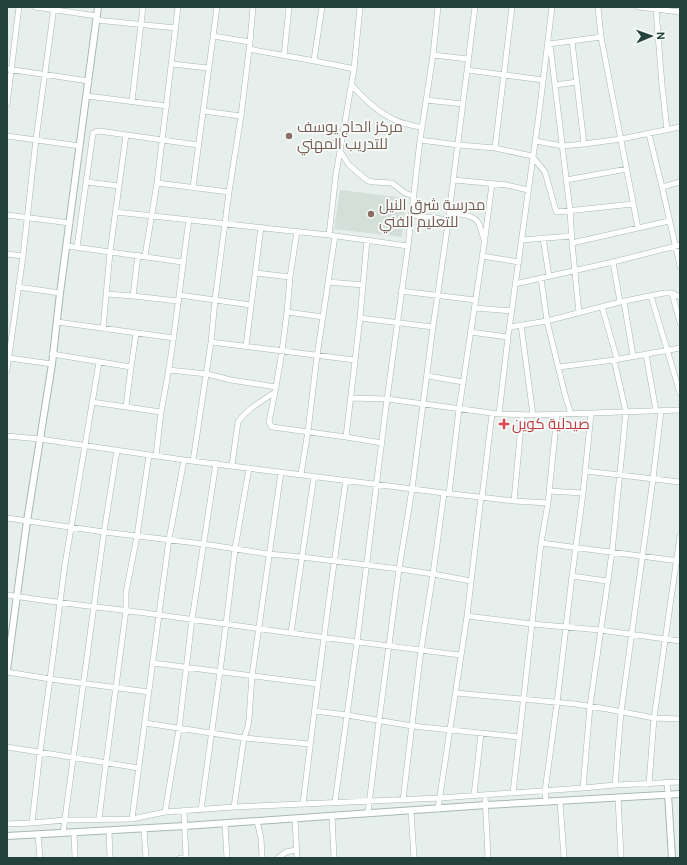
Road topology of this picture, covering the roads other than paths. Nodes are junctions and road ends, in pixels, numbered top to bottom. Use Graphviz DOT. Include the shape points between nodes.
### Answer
graph roads {
  1 [pos="19,7"];
  2 [pos="35,7"];
  3 [pos="98,7"];
  4 [pos="143,7"];
  5 [pos="178,7"];
  6 [pos="217,7"];
  7 [pos="253,7"];
  8 [pos="289,7"];
  9 [pos="322,7"];
  10 [pos="360,7"];
  11 [pos="438,7"];
  12 [pos="475,7"];
  13 [pos="512,7"];
  14 [pos="552,7"];
  15 [pos="598,7"];
  16 [pos="638,7"];
  17 [pos="54,8"];
  18 [pos="653,8"];
  19 [pos="680,12"];
  20 [pos="97,18"];
  21 [pos="141,25"];
  22 [pos="176,28"];
  23 [pos="213,36"];
  24 [pos="601,37"];
  25 [pos="572,41"];
  26 [pos="250,42"];
  27 [pos="549,44"];
  28 [pos="249,49"];
  29 [pos="433,55"];
  30 [pos="284,56"];
  31 [pos="314,60"];
  32 [pos="468,60"];
  33 [pos="172,64"];
  34 [pos="208,68"];
  35 [pos="9,69"];
  36 [pos="354,69"];
  37 [pos="467,70"];
  38 [pos="45,75"];
  39 [pos="504,76"];
  40 [pos="543,80"];
  41 [pos="89,81"];
  42 [pos="577,82"];
  43 [pos="351,84"];
  44 [pos="555,85"];
  45 [pos="87,96"];
  46 [pos="426,100"];
  47 [pos="132,101"];
  48 [pos="7,104"];
  49 [pos="463,104"];
  50 [pos="167,106"];
  51 [pos="203,111"];
  52 [pos="240,116"];
  53 [pos="680,127"];
  54 [pos="422,128"];
  55 [pos="667,130"];
  56 [pos="649,134"];
  57 [pos="126,135"];
  58 [pos="7,136"];
  59 [pos="162,139"];
  60 [pos="621,139"];
  61 [pos="36,140"];
  62 [pos="420,140"];
  63 [pos="535,141"];
  64 [pos="584,144"];
  65 [pos="198,145"];
  66 [pos="458,145"];
  67 [pos="80,146"];
  68 [pos="563,146"];
  69 [pos="495,148"];
  70 [pos="340,151"];
  71 [pos="532,156"];
  72 [pos="627,169"];
  73 [pos="454,180"];
  74 [pos="566,180"];
  75 [pos="87,182"];
  76 [pos="680,182"];
  77 [pos="157,183"];
  78 [pos="492,184"];
  79 [pos="119,186"];
  80 [pos="193,187"];
  81 [pos="662,187"];
  82 [pos="528,190"];
  83 [pos="229,192"];
  84 [pos="413,196"];
  85 [pos="632,204"];
  86 [pos="570,210"];
  87 [pos="116,212"];
  88 [pos="449,213"];
  89 [pos="7,215"];
  90 [pos="152,215"];
  91 [pos="411,215"];
  92 [pos="27,217"];
  93 [pos="189,220"];
  94 [pos="448,220"];
  95 [pos="669,220"];
  96 [pos="70,223"];
  97 [pos="225,224"];
  98 [pos="261,228"];
  99 [pos="638,228"];
  100 [pos="297,232"];
  101 [pos="329,235"];
  102 [pos="335,236"];
  103 [pos="572,236"];
  104 [pos="543,238"];
  105 [pos="367,240"];
  106 [pos="521,240"];
  107 [pos="485,242"];
  108 [pos="572,243"];
  109 [pos="67,246"];
  110 [pos="408,246"];
  111 [pos="678,246"];
  112 [pos="77,247"];
  113 [pos="110,252"];
  114 [pos="7,254"];
  115 [pos="138,255"];
  116 [pos="23,256"];
  117 [pos="145,256"];
  118 [pos="482,256"];
  119 [pos="182,262"];
  120 [pos="518,262"];
  121 [pos="614,262"];
  122 [pos="680,266"];
  123 [pos="575,270"];
  124 [pos="256,273"];
  125 [pos="549,276"];
  126 [pos="290,277"];
  127 [pos="541,278"];
  128 [pos="328,282"];
  129 [pos="515,284"];
  130 [pos="363,285"];
  131 [pos="18,287"];
  132 [pos="401,291"];
  133 [pos="60,293"];
  134 [pos="672,293"];
  135 [pos="107,294"];
  136 [pos="179,295"];
  137 [pos="438,295"];
  138 [pos="133,296"];
  139 [pos="651,296"];
  140 [pos="680,297"];
  141 [pos="215,300"];
  142 [pos="476,300"];
  143 [pos="178,302"];
  144 [pos="622,302"];
  145 [pos="251,305"];
  146 [pos="602,307"];
  147 [pos="474,308"];
  148 [pos="512,311"];
  149 [pos="287,312"];
  150 [pos="579,313"];
  151 [pos="323,317"];
  152 [pos="360,318"];
  153 [pos="548,321"];
  154 [pos="7,322"];
  155 [pos="57,322"];
  156 [pos="397,322"];
  157 [pos="680,323"];
  158 [pos="13,324"];
  159 [pos="521,325"];
  160 [pos="434,326"];
  161 [pos="510,326"];
  162 [pos="103,329"];
  163 [pos="470,332"];
  164 [pos="136,334"];
  165 [pos="508,337"];
  166 [pos="174,338"];
  167 [pos="211,342"];
  168 [pos="246,346"];
  169 [pos="680,348"];
  170 [pos="667,350"];
  171 [pos="282,351"];
  172 [pos="52,354"];
  173 [pos="646,354"];
  174 [pos="317,356"];
  175 [pos="633,356"];
  176 [pos="9,358"];
  177 [pos="616,359"];
  178 [pos="355,360"];
  179 [pos="99,362"];
  180 [pos="52,364"];
  181 [pos="131,367"];
  182 [pos="558,367"];
  183 [pos="7,370"];
  184 [pos="169,370"];
  185 [pos="207,374"];
  186 [pos="428,376"];
  187 [pos="463,382"];
  188 [pos="275,389"];
  189 [pos="680,393"];
  190 [pos="351,398"];
  191 [pos="387,400"];
  192 [pos="92,402"];
  193 [pos="424,404"];
  194 [pos="126,406"];
  195 [pos="459,409"];
  196 [pos="680,410"];
  197 [pos="659,411"];
  198 [pos="162,412"];
  199 [pos="626,412"];
  200 [pos="492,414"];
  201 [pos="499,414"];
  202 [pos="571,414"];
  203 [pos="591,414"];
  204 [pos="522,415"];
  205 [pos="533,415"];
  206 [pos="557,415"];
  207 [pos="308,432"];
  208 [pos="7,436"];
  209 [pos="346,436"];
  210 [pos="40,439"];
  211 [pos="382,443"];
  212 [pos="84,446"];
  213 [pos="117,450"];
  214 [pos="149,455"];
  215 [pos="156,456"];
  216 [pos="184,460"];
  217 [pos="193,461"];
  218 [pos="216,463"];
  219 [pos="232,465"];
  220 [pos="249,468"];
  221 [pos="281,472"];
  222 [pos="585,472"];
  223 [pos="301,474"];
  224 [pos="314,476"];
  225 [pos="620,476"];
  226 [pos="653,479"];
  227 [pos="346,480"];
  228 [pos="680,482"];
  229 [pos="377,485"];
  230 [pos="412,489"];
  231 [pos="549,491"];
  232 [pos="446,493"];
  233 [pos="583,494"];
  234 [pos="482,497"];
  235 [pos="514,501"];
  236 [pos="548,503"];
  237 [pos="7,518"];
  238 [pos="27,521"];
  239 [pos="71,528"];
  240 [pos="104,532"];
  241 [pos="136,536"];
  242 [pos="680,536"];
  243 [pos="170,539"];
  244 [pos="541,543"];
  245 [pos="204,544"];
  246 [pos="576,548"];
  247 [pos="235,549"];
  248 [pos="612,552"];
  249 [pos="268,554"];
  250 [pos="642,556"];
  251 [pos="302,557"];
  252 [pos="334,561"];
  253 [pos="678,561"];
  254 [pos="367,566"];
  255 [pos="399,569"];
  256 [pos="433,574"];
  257 [pos="572,576"];
  258 [pos="471,581"];
  259 [pos="607,581"];
  260 [pos="7,595"];
  261 [pos="17,597"];
  262 [pos="61,603"];
  263 [pos="94,606"];
  264 [pos="126,610"];
  265 [pos="160,615"];
  266 [pos="467,616"];
  267 [pos="192,619"];
  268 [pos="226,624"];
  269 [pos="532,624"];
  270 [pos="566,627"];
  271 [pos="259,628"];
  272 [pos="600,630"];
  273 [pos="291,633"];
  274 [pos="632,634"];
  275 [pos="324,638"];
  276 [pos="665,639"];
  277 [pos="680,641"];
  278 [pos="358,642"];
  279 [pos="389,646"];
  280 [pos="421,650"];
  281 [pos="461,655"];
  282 [pos="153,664"];
  283 [pos="186,667"];
  284 [pos="7,671"];
  285 [pos="220,672"];
  286 [pos="252,676"];
  287 [pos="50,679"];
  288 [pos="83,684"];
  289 [pos="317,684"];
  290 [pos="116,688"];
  291 [pos="150,692"];
  292 [pos="456,693"];
  293 [pos="523,699"];
  294 [pos="557,703"];
  295 [pos="590,706"];
  296 [pos="314,711"];
  297 [pos="621,712"];
  298 [pos="347,715"];
  299 [pos="654,718"];
  300 [pos="680,720"];
  301 [pos="379,721"];
  302 [pos="145,723"];
  303 [pos="412,726"];
  304 [pos="179,729"];
  305 [pos="449,730"];
  306 [pos="212,734"];
  307 [pos="482,734"];
  308 [pos="244,738"];
  309 [pos="519,738"];
  310 [pos="310,744"];
  311 [pos="7,748"];
  312 [pos="40,752"];
  313 [pos="74,758"];
  314 [pos="106,762"];
  315 [pos="139,768"];
  316 [pos="667,782"];
  317 [pos="680,782"];
  318 [pos="649,784"];
  319 [pos="615,785"];
  320 [pos="583,788"];
  321 [pos="545,790"];
  322 [pos="512,793"];
  323 [pos="668,794"];
  324 [pos="680,794"];
  325 [pos="474,795"];
  326 [pos="485,795"];
  327 [pos="618,797"];
  328 [pos="440,798"];
  329 [pos="402,800"];
  330 [pos="370,801"];
  331 [pos="560,801"];
  332 [pos="335,802"];
  333 [pos="546,802"];
  334 [pos="303,804"];
  335 [pos="486,805"];
  336 [pos="234,807"];
  337 [pos="438,809"];
  338 [pos="201,810"];
  339 [pos="184,811"];
  340 [pos="410,811"];
  341 [pos="165,812"];
  342 [pos="368,814"];
  343 [pos="332,816"];
  344 [pos="99,819"];
  345 [pos="132,819"];
  346 [pos="295,819"];
  347 [pos="65,820"];
  348 [pos="257,821"];
  349 [pos="32,823"];
  350 [pos="7,824"];
  351 [pos="225,824"];
  352 [pos="184,826"];
  353 [pos="144,829"];
  354 [pos="109,831"];
  355 [pos="74,833"];
  356 [pos="63,834"];
  357 [pos="38,835"];
  358 [pos="7,836"];
  359 [pos="296,850"];
  360 [pos="40,858"];
  361 [pos="75,858"];
  362 [pos="110,858"];
  363 [pos="146,858"];
  364 [pos="180,858"];
  365 [pos="186,858"];
  366 [pos="227,858"];
  367 [pos="262,858"];
  368 [pos="278,858"];
  369 [pos="297,858"];
  370 [pos="334,858"];
  371 [pos="414,858"];
  372 [pos="488,858"];
  373 [pos="564,858"];
  374 [pos="621,858"];
  375 [pos="672,858"];
  1 -- 35 [label="street"];
  2 -- 17 [label="street"];
  3 -- 20 [label="street"];
  4 -- 21 [label="street"];
  5 -- 22 [label="street"];
  6 -- 23 [label="street"];
  7 -- 26 [label="street"];
  8 -- 30 [label="street"];
  9 -- 31 [label="street"];
  10 -- 36 [label="street"];
  11 -- 29 [label="street"];
  12 -- 32 [label="street"];
  13 -- 39 [label="street"];
  14 -- 27 [label="street"];
  15 -- 24 [label="street"];
  16 -- 18 [label="street"];
  17 -- 20 [label="street"];
  17 -- 38 [label="street"];
  18 -- 19 [label="street"];
  18 -- 55 [label="street"];
  20 -- 21 [label="street"];
  20 -- 41 [label="street"];
  21 -- 22 [label="street"];
  21 -- 47 [label="street"];
  22 -- 33 [label="street"];
  23 -- 26 [label="street"];
  23 -- 34 [label="street"];
  24 -- 25 [label="street"];
  24 -- 60 [label="street"];
  25 -- 27 [label="street"];
  25 -- 42 [label="street"];
  26 -- 28 [label="street"];
  27 -- 40 [label="street"];
  27 -- 44 [label="street"];
  28 -- 30 [label="street"];
  28 -- 52 [label="street"];
  29 -- 32 [label="street"];
  29 -- 46 [label="street"];
  30 -- 31 [label="street"];
  31 -- 36 [label="street"];
  32 -- 37 [label="street"];
  33 -- 34 [label="street"];
  33 -- 50 [label="street"];
  34 -- 51 [label="street"];
  35 -- 38 [label="street"];
  35 -- 48 [label="street"];
  36 -- 43 [label="street"];
  37 -- 39 [label="street"];
  37 -- 49 [label="street"];
  38 -- 41 [label="street"];
  38 -- 61 [label="street"];
  39 -- 40 [label="street"];
  39 -- 69 [label="street"];
  40 -- 63 [label="street"];
  41 -- 45 [label="street"];
  42 -- 44 [label="street"];
  42 -- 64 [label="street"];
  43 -- 54 [label="street" via="382,113 397,121"];
  43 -- 70 [label="street"];
  44 -- 68 [label="street"];
  45 -- 47 [label="street"];
  45 -- 67 [label="street"];
  46 -- 49 [label="street"];
  46 -- 54 [label="street"];
  47 -- 50 [label="street"];
  49 -- 66 [label="street"];
  50 -- 59 [label="street"];
  51 -- 52 [label="street"];
  51 -- 65 [label="street"];
  52 -- 83 [label="street"];
  53 -- 55 [label="street"];
  54 -- 62 [label="street"];
  55 -- 56 [label="street"];
  56 -- 60 [label="street"];
  56 -- 81 [label="street"];
  57 -- 59 [label="street"];
  57 -- 75 [label="street" via="93,133"];
  57 -- 79 [label="street"];
  58 -- 61 [label="street"];
  59 -- 65 [label="street"];
  59 -- 77 [label="street"];
  60 -- 64 [label="street"];
  60 -- 72 [label="street"];
  61 -- 67 [label="street"];
  61 -- 92 [label="street"];
  62 -- 66 [label="street"];
  62 -- 84 [label="street"];
  63 -- 68 [label="street"];
  63 -- 71 [label="street"];
  64 -- 68 [label="street"];
  65 -- 80 [label="street"];
  66 -- 69 [label="street"];
  66 -- 73 [label="street"];
  67 -- 96 [label="street"];
  68 -- 74 [label="street"];
  69 -- 71 [label="street"];
  70 -- 84 [label="street" via="349,165 368,181 392,183"];
  70 -- 101 [label="street"];
  71 -- 82 [label="street"];
  71 -- 86 [label="street" via="545,172 556,211"];
  72 -- 74 [label="street"];
  72 -- 85 [label="street"];
  73 -- 78 [label="street"];
  73 -- 88 [label="street"];
  74 -- 86 [label="street"];
  75 -- 79 [label="street"];
  75 -- 112 [label="street"];
  76 -- 81 [label="street"];
  77 -- 80 [label="street"];
  77 -- 90 [label="street"];
  78 -- 82 [label="street"];
  78 -- 107 [label="street"];
  79 -- 87 [label="street"];
  80 -- 83 [label="street"];
  81 -- 95 [label="street"];
  82 -- 106 [label="street"];
  83 -- 97 [label="street"];
  84 -- 91 [label="street"];
  85 -- 86 [label="street"];
  85 -- 99 [label="street"];
  86 -- 103 [label="street"];
  87 -- 90 [label="street"];
  87 -- 113 [label="street"];
  88 -- 94 [label="street"];
  88 -- 107 [label="street" via="475,219"];
  89 -- 92 [label="street"];
  90 -- 93 [label="street"];
  90 -- 117 [label="street"];
  91 -- 94 [label="street"];
  91 -- 110 [label="street"];
  92 -- 96 [label="street"];
  92 -- 116 [label="street"];
  93 -- 97 [label="street"];
  93 -- 119 [label="street"];
  94 -- 137 [label="street"];
  95 -- 99 [label="street"];
  95 -- 111 [label="street"];
  96 -- 109 [label="street"];
  97 -- 98 [label="street"];
  97 -- 141 [label="street"];
  98 -- 100 [label="street"];
  98 -- 124 [label="street"];
  99 -- 108 [label="street"];
  100 -- 101 [label="street"];
  100 -- 126 [label="street"];
  101 -- 102 [label="street"];
  102 -- 105 [label="street"];
  102 -- 128 [label="street"];
  103 -- 104 [label="street"];
  103 -- 108 [label="street"];
  104 -- 106 [label="street"];
  104 -- 125 [label="street"];
  105 -- 110 [label="street"];
  105 -- 130 [label="street"];
  106 -- 120 [label="street"];
  107 -- 118 [label="street"];
  108 -- 123 [label="street"];
  109 -- 112 [label="street"];
  109 -- 133 [label="street"];
  110 -- 132 [label="street"];
  111 -- 121 [label="street"];
  111 -- 122 [label="street"];
  112 -- 113 [label="street"];
  113 -- 115 [label="street"];
  113 -- 135 [label="street"];
  114 -- 116 [label="street"];
  115 -- 117 [label="street"];
  115 -- 138 [label="street"];
  116 -- 131 [label="street"];
  117 -- 119 [label="street"];
  118 -- 120 [label="street"];
  118 -- 142 [label="street"];
  119 -- 136 [label="street"];
  120 -- 129 [label="street"];
  121 -- 123 [label="street"];
  121 -- 144 [label="street"];
  123 -- 125 [label="street"];
  123 -- 150 [label="street"];
  124 -- 126 [label="street"];
  124 -- 145 [label="street"];
  125 -- 127 [label="street"];
  126 -- 149 [label="street"];
  127 -- 129 [label="street"];
  127 -- 153 [label="street"];
  128 -- 130 [label="street"];
  128 -- 151 [label="street"];
  129 -- 148 [label="street"];
  130 -- 152 [label="street"];
  131 -- 133 [label="street"];
  131 -- 158 [label="street"];
  132 -- 137 [label="street"];
  132 -- 156 [label="street"];
  133 -- 155 [label="street"];
  134 -- 139 [label="street"];
  134 -- 140 [label="street"];
  134 -- 157 [label="street"];
  135 -- 138 [label="street"];
  135 -- 162 [label="street"];
  136 -- 141 [label="street"];
  136 -- 143 [label="street"];
  137 -- 142 [label="street"];
  137 -- 160 [label="street"];
  138 -- 143 [label="street"];
  139 -- 144 [label="street"];
  139 -- 170 [label="street"];
  141 -- 145 [label="street"];
  141 -- 167 [label="street"];
  142 -- 147 [label="street"];
  143 -- 166 [label="street"];
  144 -- 146 [label="street"];
  144 -- 175 [label="street"];
  145 -- 168 [label="street"];
  146 -- 150 [label="street"];
  146 -- 177 [label="street"];
  147 -- 148 [label="street"];
  147 -- 163 [label="street"];
  148 -- 161 [label="street"];
  149 -- 151 [label="street"];
  149 -- 171 [label="street"];
  150 -- 153 [label="street"];
  151 -- 174 [label="street"];
  152 -- 156 [label="street"];
  152 -- 178 [label="street"];
  153 -- 159 [label="street"];
  153 -- 182 [label="street"];
  154 -- 158 [label="street"];
  155 -- 162 [label="street"];
  155 -- 172 [label="street"];
  156 -- 160 [label="street"];
  156 -- 191 [label="street"];
  158 -- 176 [label="street"];
  159 -- 161 [label="street"];
  159 -- 205 [label="street"];
  160 -- 186 [label="street"];
  161 -- 165 [label="street"];
  162 -- 164 [label="street"];
  163 -- 165 [label="street"];
  163 -- 187 [label="street"];
  164 -- 166 [label="street"];
  164 -- 181 [label="street"];
  165 -- 201 [label="street"];
  166 -- 184 [label="street"];
  167 -- 168 [label="street"];
  167 -- 185 [label="street"];
  168 -- 171 [label="street"];
  169 -- 170 [label="street"];
  170 -- 173 [label="street"];
  170 -- 189 [label="street"];
  171 -- 174 [label="street"];
  171 -- 188 [label="street"];
  172 -- 179 [label="street"];
  172 -- 180 [label="street"];
  173 -- 175 [label="street"];
  173 -- 197 [label="street"];
  174 -- 178 [label="street"];
  174 -- 207 [label="street"];
  175 -- 177 [label="street"];
  176 -- 180 [label="street"];
  176 -- 183 [label="street"];
  177 -- 182 [label="street"];
  177 -- 199 [label="street"];
  178 -- 190 [label="street"];
  179 -- 181 [label="street"];
  179 -- 192 [label="street"];
  180 -- 210 [label="street"];
  181 -- 194 [label="street"];
  182 -- 202 [label="street"];
  184 -- 185 [label="street"];
  184 -- 198 [label="street"];
  185 -- 188 [label="street"];
  185 -- 217 [label="street"];
  186 -- 187 [label="street"];
  186 -- 193 [label="street"];
  187 -- 195 [label="street"];
  188 -- 207 [label="street" via="269,422 272,427"];
  188 -- 219 [label="street" via="238,422"];
  190 -- 191 [label="street"];
  190 -- 209 [label="street"];
  191 -- 193 [label="street"];
  191 -- 211 [label="street"];
  192 -- 194 [label="street"];
  192 -- 212 [label="street"];
  193 -- 195 [label="street"];
  193 -- 230 [label="street"];
  194 -- 198 [label="street"];
  195 -- 200 [label="street"];
  195 -- 232 [label="street"];
  196 -- 197 [label="street"];
  197 -- 199 [label="street"];
  197 -- 226 [label="street"];
  198 -- 215 [label="street"];
  199 -- 203 [label="street"];
  199 -- 225 [label="street"];
  200 -- 201 [label="street"];
  200 -- 234 [label="street"];
  201 -- 204 [label="street"];
  202 -- 203 [label="street"];
  202 -- 206 [label="street"];
  203 -- 222 [label="street"];
  204 -- 205 [label="street"];
  204 -- 235 [label="street"];
  205 -- 206 [label="street"];
  206 -- 231 [label="street"];
  207 -- 209 [label="street"];
  207 -- 223 [label="street"];
  208 -- 210 [label="street"];
  209 -- 211 [label="street"];
  210 -- 212 [label="street"];
  210 -- 238 [label="street"];
  211 -- 229 [label="street"];
  212 -- 213 [label="street"];
  212 -- 239 [label="street"];
  213 -- 214 [label="street"];
  213 -- 240 [label="street"];
  214 -- 215 [label="street"];
  214 -- 241 [label="street"];
  215 -- 216 [label="street"];
  216 -- 217 [label="street"];
  216 -- 243 [label="street"];
  217 -- 218 [label="street"];
  218 -- 219 [label="street"];
  218 -- 245 [label="street"];
  219 -- 220 [label="street"];
  220 -- 221 [label="street"];
  220 -- 247 [label="street"];
  221 -- 223 [label="street"];
  221 -- 249 [label="street"];
  222 -- 225 [label="street"];
  222 -- 233 [label="street"];
  223 -- 224 [label="street"];
  224 -- 227 [label="street"];
  224 -- 251 [label="street"];
  225 -- 226 [label="street"];
  225 -- 248 [label="street"];
  226 -- 228 [label="street"];
  226 -- 250 [label="street"];
  227 -- 229 [label="street"];
  227 -- 252 [label="street"];
  229 -- 230 [label="street"];
  229 -- 254 [label="street"];
  230 -- 232 [label="street"];
  230 -- 255 [label="street"];
  231 -- 233 [label="street"];
  231 -- 236 [label="street"];
  232 -- 234 [label="street"];
  232 -- 256 [label="street"];
  233 -- 246 [label="street"];
  234 -- 235 [label="street"];
  234 -- 258 [label="street"];
  235 -- 236 [label="street"];
  236 -- 244 [label="street"];
  237 -- 238 [label="street"];
  238 -- 239 [label="street"];
  238 -- 261 [label="street"];
  239 -- 240 [label="street"];
  239 -- 262 [label="street"];
  240 -- 241 [label="street"];
  240 -- 263 [label="street"];
  241 -- 243 [label="street"];
  241 -- 264 [label="street" via="126,592"];
  242 -- 253 [label="street"];
  243 -- 245 [label="street"];
  243 -- 265 [label="street"];
  244 -- 246 [label="street"];
  244 -- 269 [label="street"];
  245 -- 247 [label="street"];
  245 -- 267 [label="street"];
  246 -- 248 [label="street"];
  246 -- 257 [label="street"];
  247 -- 249 [label="street"];
  247 -- 268 [label="street"];
  248 -- 250 [label="street"];
  248 -- 259 [label="street"];
  249 -- 251 [label="street"];
  249 -- 271 [label="street"];
  250 -- 253 [label="street"];
  250 -- 274 [label="street"];
  251 -- 252 [label="street"];
  251 -- 273 [label="street"];
  252 -- 254 [label="street"];
  252 -- 275 [label="street"];
  253 -- 276 [label="street"];
  254 -- 255 [label="street"];
  254 -- 278 [label="street"];
  255 -- 256 [label="street"];
  255 -- 279 [label="street"];
  256 -- 258 [label="street"];
  256 -- 280 [label="street"];
  257 -- 259 [label="street"];
  257 -- 270 [label="street"];
  258 -- 266 [label="street"];
  259 -- 272 [label="street"];
  260 -- 261 [label="street"];
  261 -- 262 [label="street"];
  261 -- 284 [label="street"];
  262 -- 263 [label="street"];
  262 -- 287 [label="street"];
  263 -- 264 [label="street"];
  263 -- 288 [label="street"];
  264 -- 265 [label="street"];
  264 -- 290 [label="street"];
  265 -- 267 [label="street"];
  265 -- 282 [label="street"];
  266 -- 269 [label="street"];
  266 -- 281 [label="street"];
  267 -- 268 [label="street"];
  267 -- 283 [label="street"];
  268 -- 271 [label="street"];
  268 -- 285 [label="street"];
  269 -- 270 [label="street"];
  269 -- 293 [label="street"];
  270 -- 272 [label="street"];
  270 -- 294 [label="street"];
  271 -- 273 [label="street"];
  271 -- 286 [label="street"];
  272 -- 274 [label="street"];
  272 -- 295 [label="street"];
  273 -- 275 [label="street"];
  274 -- 276 [label="street"];
  274 -- 297 [label="street"];
  275 -- 278 [label="street"];
  275 -- 289 [label="street"];
  276 -- 277 [label="street"];
  276 -- 299 [label="street"];
  278 -- 279 [label="street"];
  278 -- 298 [label="street"];
  279 -- 280 [label="street"];
  279 -- 301 [label="street"];
  280 -- 281 [label="street"];
  280 -- 303 [label="street"];
  281 -- 292 [label="street"];
  282 -- 283 [label="street"];
  282 -- 291 [label="street"];
  283 -- 285 [label="street"];
  283 -- 304 [label="street"];
  284 -- 287 [label="street"];
  285 -- 286 [label="street"];
  285 -- 306 [label="street"];
  286 -- 289 [label="street"];
  286 -- 308 [label="street" via="249,719"];
  287 -- 288 [label="street"];
  287 -- 312 [label="street"];
  288 -- 290 [label="street"];
  288 -- 313 [label="street"];
  289 -- 296 [label="street"];
  290 -- 291 [label="street"];
  290 -- 314 [label="street"];
  291 -- 302 [label="street"];
  292 -- 293 [label="street"];
  292 -- 305 [label="street"];
  293 -- 294 [label="street"];
  293 -- 309 [label="street"];
  294 -- 295 [label="street"];
  294 -- 321 [label="street"];
  295 -- 297 [label="street"];
  295 -- 320 [label="street"];
  296 -- 298 [label="street"];
  296 -- 310 [label="street"];
  297 -- 299 [label="street"];
  297 -- 319 [label="street"];
  298 -- 301 [label="street"];
  298 -- 332 [label="street"];
  299 -- 300 [label="street"];
  299 -- 318 [label="street"];
  301 -- 303 [label="street"];
  301 -- 330 [label="street"];
  302 -- 304 [label="street"];
  302 -- 315 [label="street"];
  303 -- 305 [label="street"];
  303 -- 329 [label="street"];
  304 -- 306 [label="street"];
  304 -- 341 [label="street"];
  305 -- 307 [label="street"];
  305 -- 328 [label="street"];
  306 -- 308 [label="street"];
  306 -- 338 [label="street"];
  307 -- 309 [label="street"];
  307 -- 325 [label="street"];
  308 -- 310 [label="street"];
  308 -- 336 [label="street"];
  309 -- 322 [label="street"];
  310 -- 334 [label="street"];
  311 -- 312 [label="street"];
  312 -- 313 [label="street"];
  312 -- 349 [label="street"];
  313 -- 314 [label="street"];
  313 -- 347 [label="street"];
  314 -- 315 [label="street"];
  314 -- 344 [label="street"];
  315 -- 345 [label="street"];
  316 -- 317 [label="street"];
  316 -- 318 [label="street"];
  316 -- 323 [label="street"];
  318 -- 319 [label="street"];
  319 -- 320 [label="street"];
  320 -- 321 [label="street"];
  321 -- 322 [label="street"];
  321 -- 333 [label="street"];
  322 -- 326 [label="street"];
  323 -- 324 [label="street"];
  323 -- 327 [label="street"];
  323 -- 375 [label="street"];
  325 -- 326 [label="street"];
  325 -- 328 [label="street"];
  326 -- 335 [label="street"];
  327 -- 331 [label="street"];
  327 -- 374 [label="street"];
  328 -- 329 [label="street"];
  328 -- 337 [label="street"];
  329 -- 330 [label="street"];
  330 -- 332 [label="street"];
  330 -- 342 [label="street"];
  331 -- 333 [label="street"];
  331 -- 373 [label="street"];
  332 -- 334 [label="street"];
  333 -- 335 [label="street"];
  334 -- 336 [label="street"];
  335 -- 337 [label="street"];
  335 -- 372 [label="street"];
  336 -- 338 [label="street"];
  337 -- 340 [label="street"];
  338 -- 339 [label="street"];
  339 -- 341 [label="street"];
  339 -- 352 [label="street"];
  340 -- 342 [label="street"];
  340 -- 371 [label="street"];
  341 -- 345 [label="street"];
  342 -- 343 [label="street"];
  343 -- 346 [label="street"];
  343 -- 370 [label="street"];
  344 -- 345 [label="street"];
  344 -- 347 [label="street"];
  346 -- 348 [label="street"];
  346 -- 359 [label="street"];
  347 -- 349 [label="street"];
  347 -- 356 [label="street"];
  348 -- 351 [label="street"];
  348 -- 367 [label="street"];
  349 -- 350 [label="street"];
  351 -- 352 [label="street"];
  351 -- 366 [label="street"];
  352 -- 353 [label="street"];
  352 -- 365 [label="street"];
  353 -- 354 [label="street"];
  353 -- 363 [label="street"];
  354 -- 355 [label="street"];
  354 -- 362 [label="street"];
  355 -- 356 [label="street"];
  355 -- 361 [label="street"];
  356 -- 357 [label="street"];
  357 -- 358 [label="street"];
  357 -- 360 [label="street"];
  359 -- 368 [label="street" via="286,852"];
  359 -- 369 [label="street"];
  364 -- 365 [label="street"];
}
